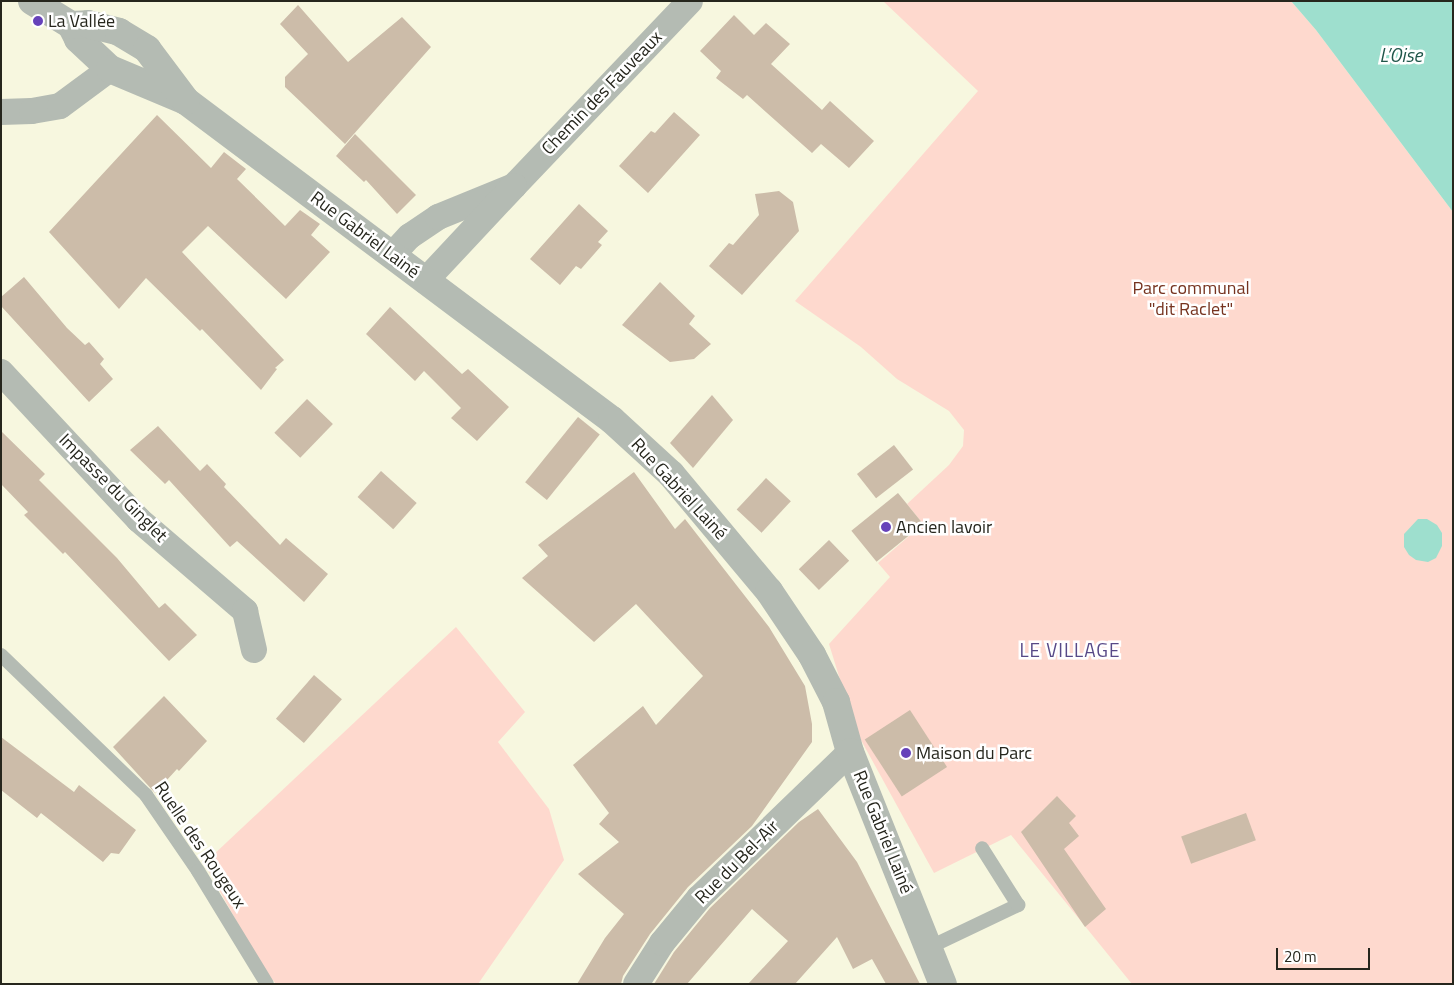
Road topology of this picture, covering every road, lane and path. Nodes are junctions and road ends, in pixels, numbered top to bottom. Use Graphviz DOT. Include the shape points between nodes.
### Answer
graph roads {
  1 [pos="32,1"];
  2 [pos="690,1"];
  3 [pos="71,25"];
  4 [pos="110,70"];
  5 [pos="186,101"];
  6 [pos="1,112"];
  7 [pos="514,186"];
  8 [pos="392,255"];
  9 [pos="425,281"];
  10 [pos="1,372"];
  11 [pos="254,650"];
  12 [pos="1,655"];
  13 [pos="850,752"];
  14 [pos="982,848"];
  15 [pos="930,947"];
  16 [pos="267,984"];
  17 [pos="636,984"];
  18 [pos="943,984"];
  1 -- 3 [label="street, Rue Gabriel Lainé"];
  2 -- 7 [label="street, Chemin des Fauveaux"];
  3 -- 4 [label="street, Rue Gabriel Lainé" via="78,39"];
  3 -- 5 [label="street, Rue Gabriel Lainé" via="88,24 119,32 147,49"];
  4 -- 5 [label="street, Rue Gabriel Lainé"];
  4 -- 6 [label="street" via="60,106"];
  5 -- 8 [label="street, Rue Gabriel Lainé"];
  7 -- 8 [label="street, Chemin des Fauveaux" via="438,217 410,236"];
  7 -- 9 [label="street, Chemin des Fauveaux"];
  8 -- 9 [label="street, Rue Gabriel Lainé"];
  9 -- 13 [label="street, Rue Gabriel Lainé" via="612,420 671,474 769,592 812,655 836,702"];
  10 -- 11 [label="street, Impasse du Ginglet" via="139,520 245,611"];
  12 -- 16 [label="lane, Ruelle des Rougeux" via="146,795 198,871"];
  13 -- 15 [label="street, Rue Gabriel Lainé"];
  13 -- 17 [label="street, Rue du Bel-Air" via="700,898 662,943"];
  14 -- 15 [label="lane" via="1018,905"];
  15 -- 18 [label="street, Rue Gabriel Lainé"];
}
